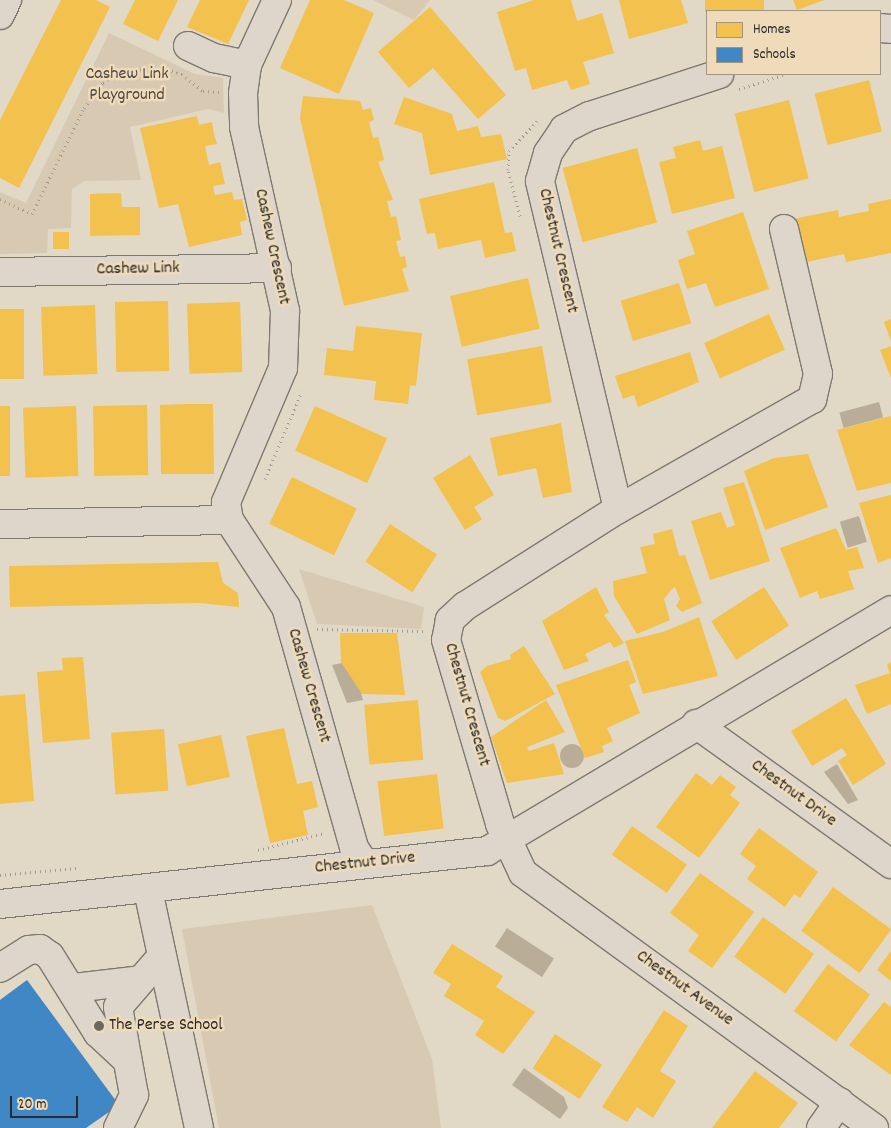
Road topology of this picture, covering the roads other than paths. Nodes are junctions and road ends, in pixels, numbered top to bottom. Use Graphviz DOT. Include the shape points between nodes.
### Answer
graph roads {
  1 [pos="7,0"];
  2 [pos="277,0"];
  3 [pos="0,16"];
  4 [pos="188,46"];
  5 [pos="247,65"];
  6 [pos="724,83"];
  7 [pos="784,229"];
  8 [pos="277,268"];
  9 [pos="0,272"];
  10 [pos="618,509"];
  11 [pos="229,520"];
  12 [pos="0,524"];
  13 [pos="891,610"];
  14 [pos="696,724"];
  15 [pos="506,840"];
  16 [pos="364,863"];
  17 [pos="891,864"];
  18 [pos="148,890"];
  19 [pos="0,904"];
  20 [pos="162,956"];
  21 [pos="0,968"];
  22 [pos="140,980"];
  23 [pos="74,988"];
  24 [pos="126,1059"];
  25 [pos="839,1102"];
  26 [pos="118,1128"];
  27 [pos="199,1128"];
  28 [pos="821,1128"];
  29 [pos="874,1128"];
  1 -- 3 [label="street"];
  2 -- 5 [label="street, Cashew Crescent"];
  4 -- 5 [label="street" via="214,58"];
  5 -- 8 [label="street, Cashew Crescent" via="244,127"];
  6 -- 10 [label="street, Chestnut Crescent" via="590,116 564,130 548,153 540,181"];
  7 -- 10 [label="street, Chestnut Crescent" via="818,374 816,391 805,405"];
  8 -- 9 [label="street, Cashew Link"];
  8 -- 11 [label="street, Cashew Crescent" via="285,311 283,368 226,502"];
  10 -- 15 [label="street, Chestnut Crescent" via="456,612 446,630"];
  11 -- 12 [label="street"];
  11 -- 16 [label="street, Cashew Crescent" via="286,607 354,848"];
  13 -- 14 [label="street, Chestnut Drive"];
  14 -- 15 [label="street, Chestnut Drive"];
  14 -- 17 [label="street, Chestnut Drive"];
  15 -- 16 [label="street, Chestnut Drive" via="487,851"];
  15 -- 25 [label="street, Chestnut Avenue" via="523,873"];
  16 -- 18 [label="street, Chestnut Drive"];
  18 -- 19 [label="street, Chestnut Drive"];
  18 -- 20 [label="street"];
  20 -- 22 [label="street"];
  20 -- 27 [label="street"];
  21 -- 23 [label="street" via="29,950 40,949"];
  22 -- 23 [label="street"];
  22 -- 24 [label="street" via="118,1007"];
  23 -- 24 [label="street" via="98,1032"];
  24 -- 26 [label="street" via="134,1100 122,1112"];
  25 -- 28 [label="street"];
  25 -- 29 [label="street, Chestnut Avenue"];
}
